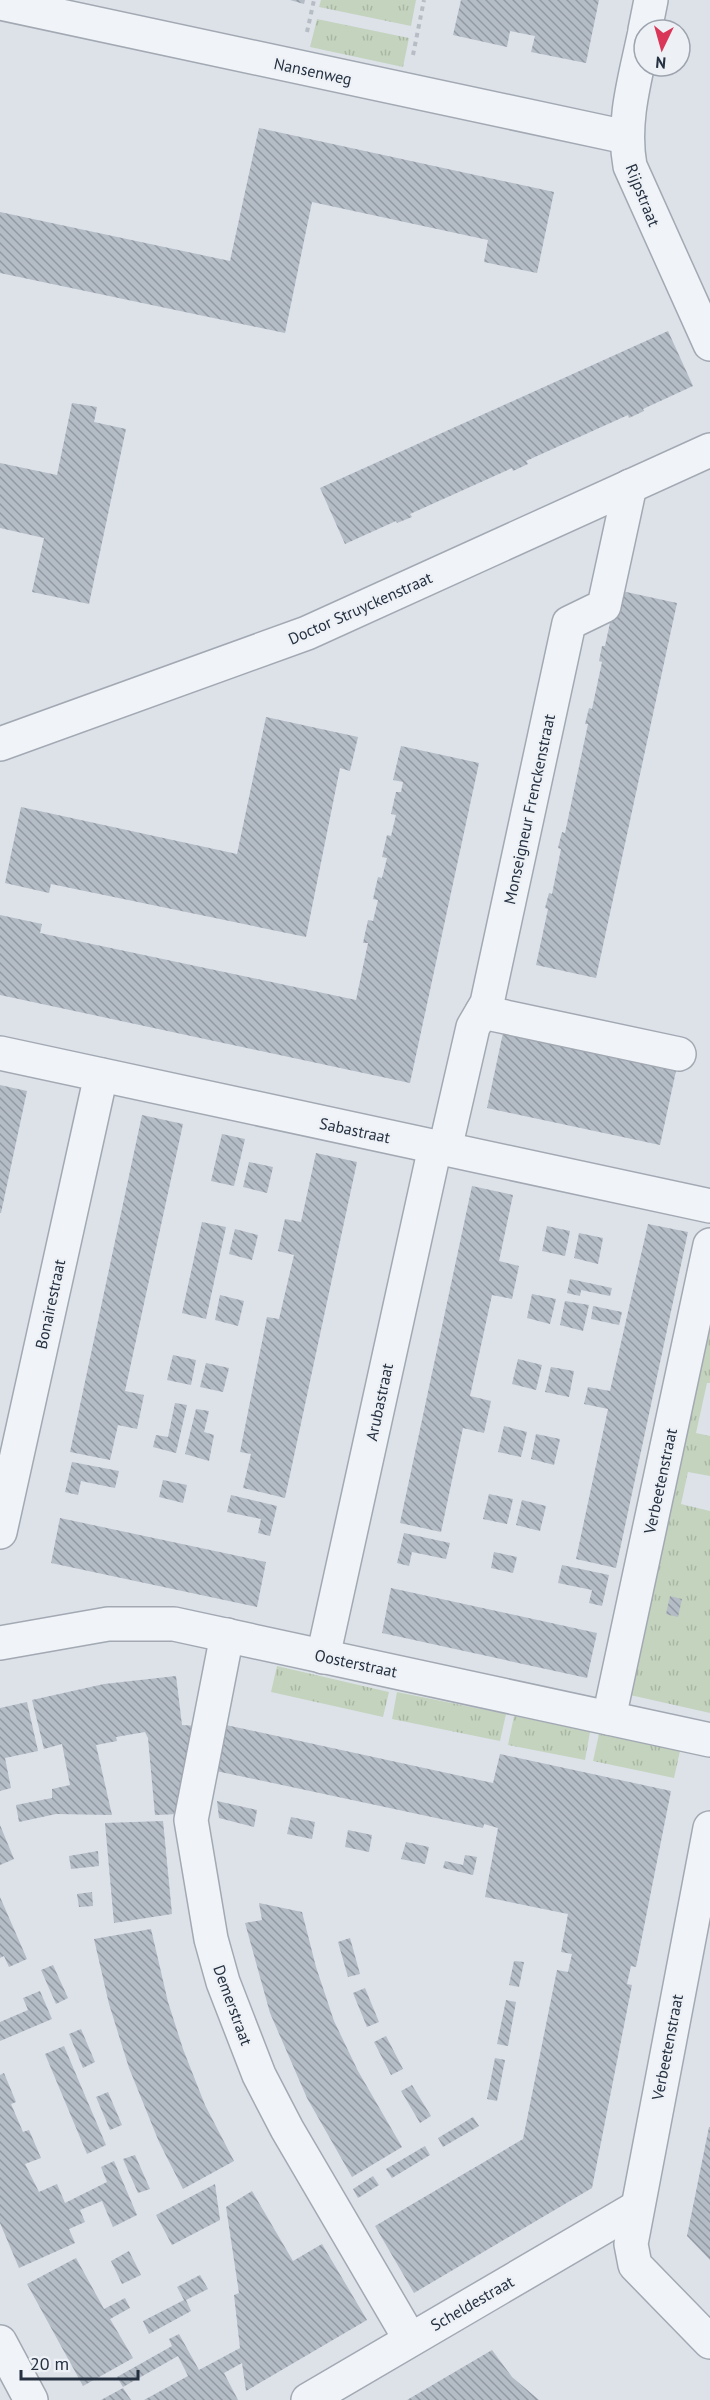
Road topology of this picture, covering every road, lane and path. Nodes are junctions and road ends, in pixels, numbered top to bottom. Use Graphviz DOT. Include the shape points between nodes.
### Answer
graph roads {
  1 [pos="424,0"];
  2 [pos="651,0"];
  3 [pos="0,3"];
  4 [pos="647,18"];
  5 [pos="637,78"];
  6 [pos="405,91"];
  7 [pos="626,137"];
  8 [pos="710,344"];
  9 [pos="710,450"];
  10 [pos="630,486"];
  11 [pos="0,744"];
  12 [pos="482,1012"];
  13 [pos="0,1053"];
  14 [pos="679,1054"];
  15 [pos="101,1076"];
  16 [pos="440,1148"];
  17 [pos="710,1206"];
  18 [pos="710,1245"];
  19 [pos="0,1532"];
  20 [pos="226,1635"];
  21 [pos="0,1643"];
  22 [pos="323,1656"];
  23 [pos="609,1718"];
  24 [pos="710,1740"];
  25 [pos="710,1828"];
  26 [pos="697,1963"];
  27 [pos="636,2208"];
  28 [pos="568,2247"];
  29 [pos="635,2265"];
  30 [pos="410,2339"];
  31 [pos="0,2342"];
  32 [pos="710,2342"];
  33 [pos="32,2400"];
  34 [pos="308,2400"];
  1 -- 6 [label="path"];
  2 -- 4 [label="street"];
  3 -- 6 [label="street, Nansenweg"];
  5 -- 7 [label="street, Rijpstraat"];
  6 -- 7 [label="street, Nansenweg"];
  7 -- 8 [label="street, Rijpstraat" via="633,174"];
  9 -- 10 [label="street, Doctor Struyckenstraat"];
  10 -- 11 [label="street, Doctor Struyckenstraat" via="307,633"];
  10 -- 12 [label="street, Monseigneur Frenckenstraat" via="604,606 569,623"];
  12 -- 14 [label="street"];
  12 -- 16 [label="street, Monseigneur Frenckenstraat" via="473,1028"];
  13 -- 15 [label="street, Sabastraat"];
  15 -- 16 [label="street, Sabastraat"];
  15 -- 19 [label="street, Bonairestraat"];
  16 -- 17 [label="street, Sabastraat"];
  16 -- 22 [label="street, Arubastraat"];
  18 -- 23 [label="street, Verbeetenstraat"];
  20 -- 21 [label="street, Oosterstraat" via="174,1624 108,1624"];
  20 -- 22 [label="street, Oosterstraat"];
  20 -- 30 [label="street, Demerstraat" via="191,1820 211,1939 259,2075"];
  22 -- 23 [label="street, Oosterstraat"];
  23 -- 24 [label="street, Oosterstraat"];
  25 -- 26 [label="street, Verbeetenstraat"];
  26 -- 27 [label="street, Verbeetenstraat"];
  27 -- 28 [label="street, Scheldestraat"];
  27 -- 29 [label="street, Verbeetenstraat" via="631,2244"];
  28 -- 29 [label="street" via="607,2248"];
  28 -- 30 [label="street, Scheldestraat"];
  29 -- 32 [label="street"];
  30 -- 34 [label="street, Scheldestraat"];
  31 -- 33 [label="street"];
}
